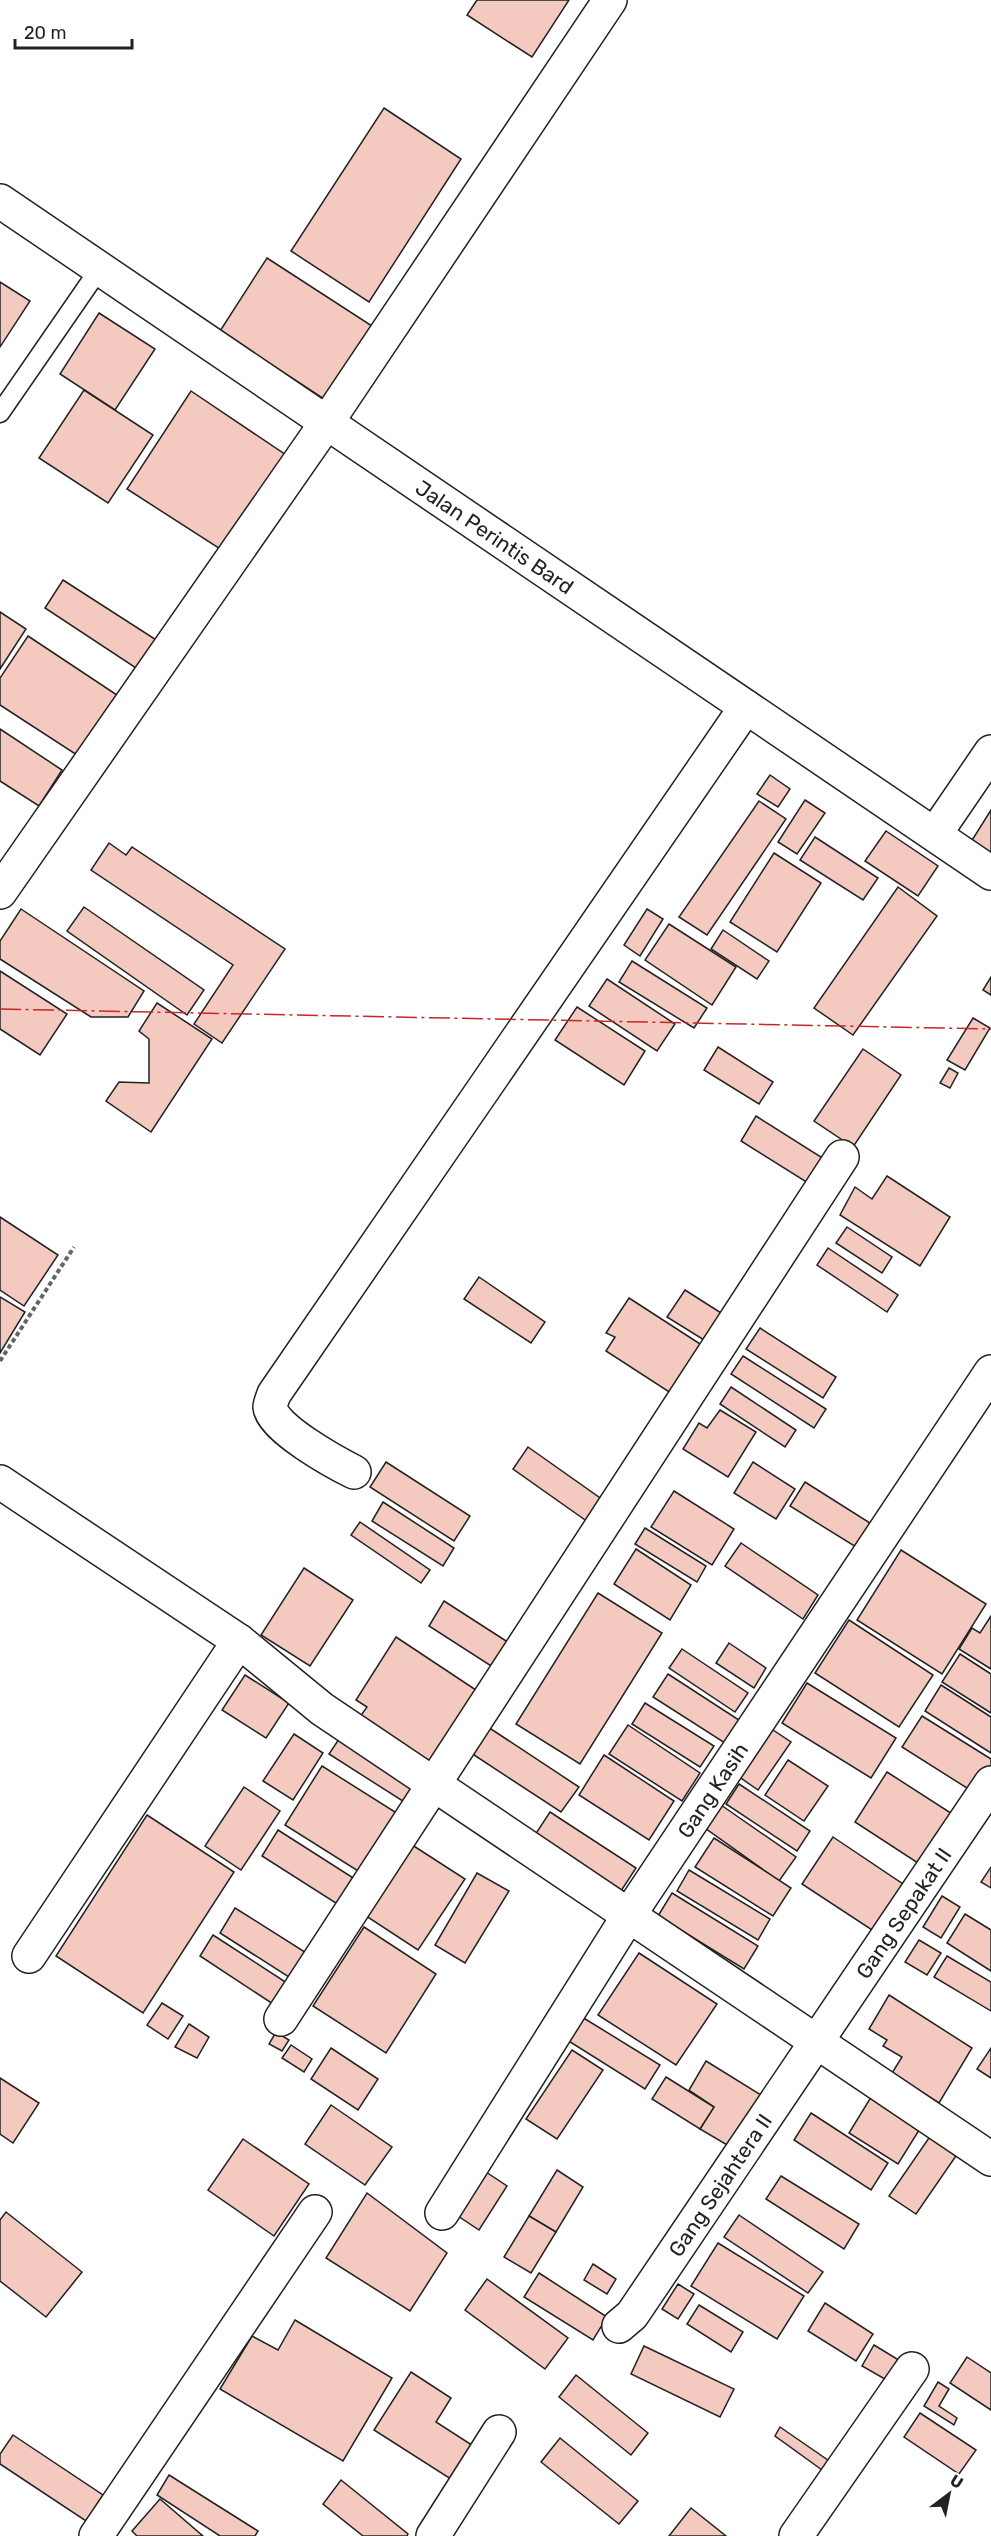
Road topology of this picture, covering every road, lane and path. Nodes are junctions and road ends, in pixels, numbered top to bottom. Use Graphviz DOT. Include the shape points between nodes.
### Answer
graph roads {
  1 [pos="610,0"];
  2 [pos="0,201"];
  3 [pos="100,268"];
  4 [pos="0,413"];
  5 [pos="327,423"];
  6 [pos="746,707"];
  7 [pos="991,752"];
  8 [pos="934,834"];
  9 [pos="991,873"];
  10 [pos="0,892"];
  11 [pos="842,1157"];
  12 [pos="74,1246"];
  13 [pos="0,1361"];
  14 [pos="991,1372"];
  15 [pos="354,1472"];
  16 [pos="0,1482"];
  17 [pos="239,1641"];
  18 [pos="991,1783"];
  19 [pos="436,1784"];
  20 [pos="629,1915"];
  21 [pos="29,1956"];
  22 [pos="281,2019"];
  23 [pos="816,2040"];
  24 [pos="991,2159"];
  25 [pos="315,2212"];
  26 [pos="442,2213"];
  27 [pos="619,2326"];
  28 [pos="912,2369"];
  29 [pos="499,2432"];
  30 [pos="96,2536"];
  31 [pos="433,2536"];
  32 [pos="796,2536"];
  1 -- 5 [label="street"];
  2 -- 3 [label="street, Jalan Perintis Bard"];
  3 -- 4 [label="lane"];
  3 -- 5 [label="street, Jalan Perintis Bard"];
  5 -- 6 [label="street, Jalan Perintis Bard"];
  5 -- 10 [label="street"];
  6 -- 8 [label="street, Jalan Perintis Bard"];
  6 -- 15 [label="street" via="274,1394 270,1407 276,1420 329,1460"];
  7 -- 8 [label="street"];
  8 -- 9 [label="street, Jalan Perintis Bard"];
  11 -- 19 [label="street"];
  12 -- 13 [label="path"];
  14 -- 20 [label="street, Gang Kasih"];
  16 -- 17 [label="street"];
  17 -- 19 [label="street" via="322,1709"];
  17 -- 21 [label="street"];
  18 -- 23 [label="street, Gang Sepakat II"];
  19 -- 20 [label="street"];
  19 -- 22 [label="street"];
  20 -- 23 [label="street"];
  20 -- 26 [label="street, Gang Kasih"];
  23 -- 24 [label="street"];
  23 -- 27 [label="street, Gang Sejahtera II" via="632,2315"];
  25 -- 30 [label="street"];
  28 -- 32 [label="street"];
  29 -- 31 [label="street"];
}
